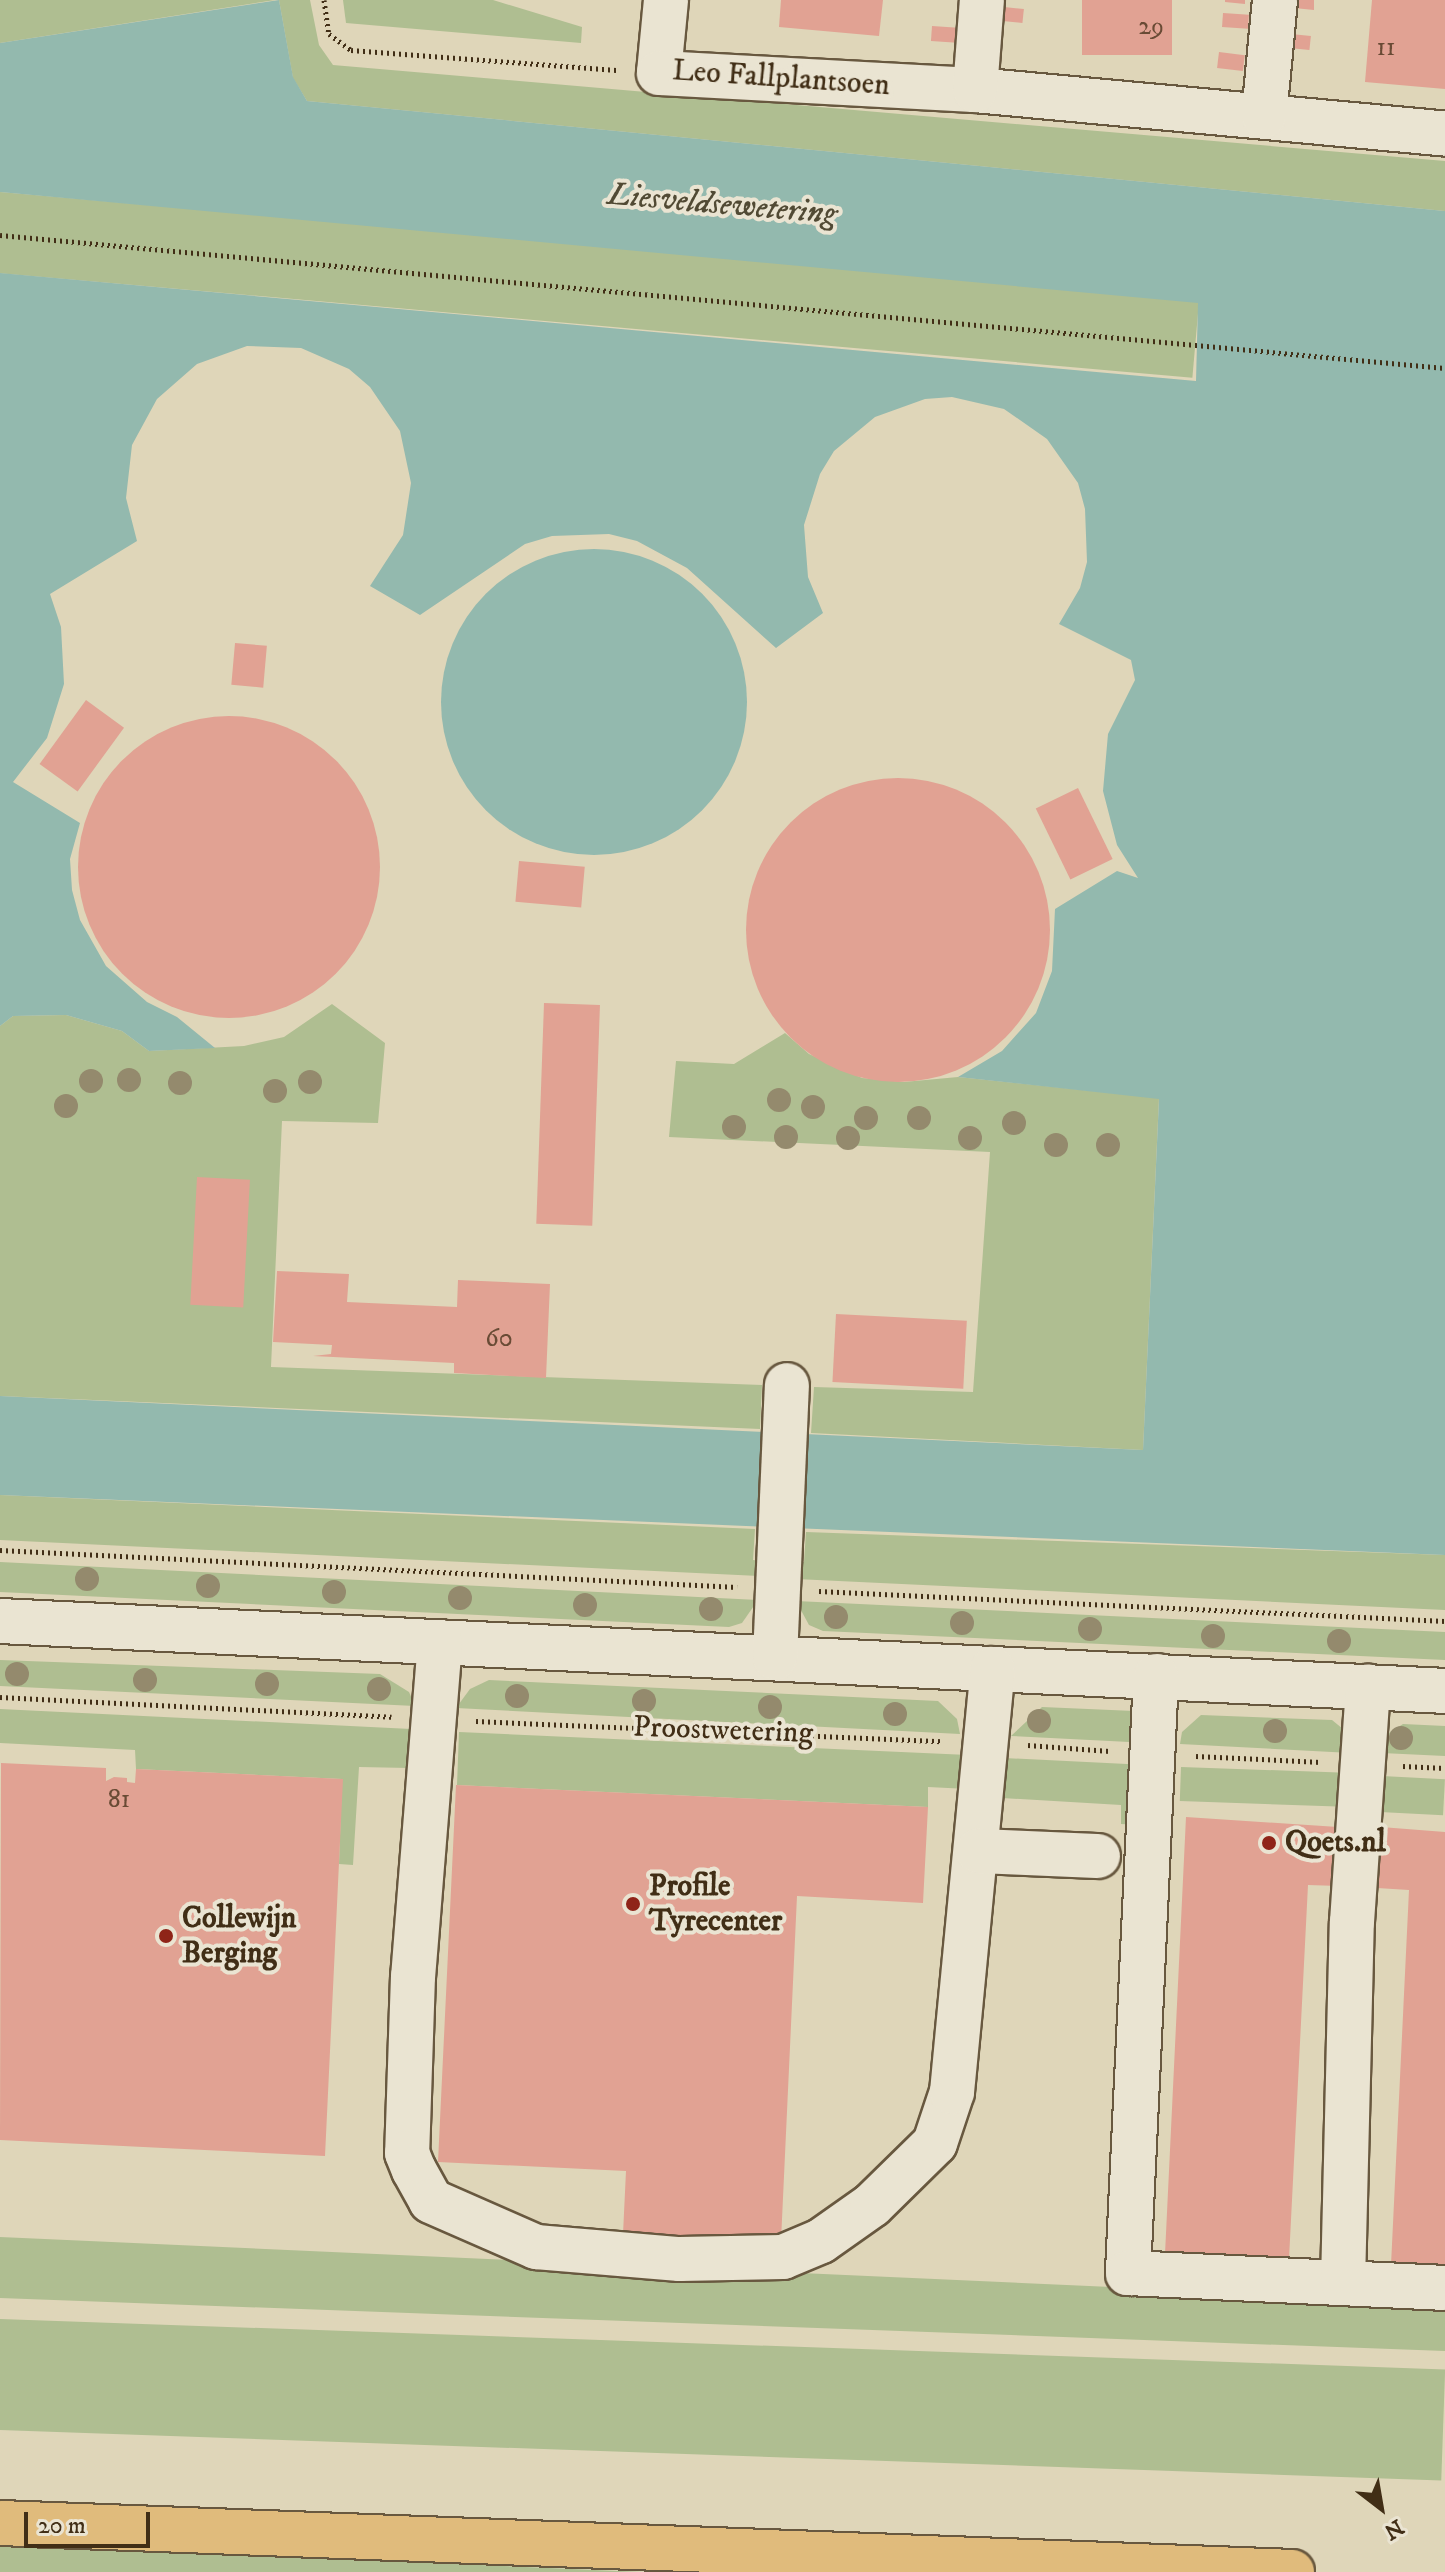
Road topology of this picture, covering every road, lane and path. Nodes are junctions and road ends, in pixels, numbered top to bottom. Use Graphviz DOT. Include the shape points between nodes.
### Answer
graph roads {
  1 [pos="324,0"];
  2 [pos="666,0"];
  3 [pos="982,0"];
  4 [pos="1275,0"];
  5 [pos="659,73"];
  6 [pos="975,90"];
  7 [pos="1264,116"];
  8 [pos="1445,134"];
  9 [pos="0,235"];
  10 [pos="1445,368"];
  11 [pos="787,1385"];
  12 [pos="0,1550"];
  13 [pos="778,1576"];
  14 [pos="0,1621"];
  15 [pos="1445,1621"];
  16 [pos="440,1642"];
  17 [pos="775,1658"];
  18 [pos="993,1669"];
  19 [pos="1156,1676"];
  20 [pos="1368,1687"];
  21 [pos="1445,1691"];
  22 [pos="0,1697"];
  23 [pos="436,1719"];
  24 [pos="986,1743"];
  25 [pos="1152,1754"];
  26 [pos="1363,1764"];
  27 [pos="1445,1768"];
  28 [pos="978,1851"];
  29 [pos="1098,1856"];
  30 [pos="1343,2283"];
  31 [pos="1445,2288"];
  32 [pos="0,2523"];
  33 [pos="1292,2572"];
  1 -- 5 [label="path" via="329,34 351,50"];
  2 -- 5 [label="street, Leo Fallplantsoen"];
  3 -- 6 [label="street"];
  4 -- 7 [label="street"];
  5 -- 6 [label="street, Leo Fallplantsoen"];
  6 -- 7 [label="street, Leo Fallplantsoen"];
  7 -- 8 [label="street, Leo Fallplantsoen"];
  9 -- 10 [label="path"];
  11 -- 13 [label="street"];
  12 -- 13 [label="path"];
  13 -- 15 [label="path"];
  13 -- 17 [label="street"];
  14 -- 16 [label="street"];
  16 -- 17 [label="street"];
  16 -- 23 [label="street"];
  17 -- 18 [label="street"];
  18 -- 19 [label="street"];
  18 -- 24 [label="street"];
  19 -- 20 [label="street"];
  19 -- 25 [label="street"];
  20 -- 21 [label="street"];
  20 -- 26 [label="street"];
  22 -- 23 [label="path, Proostwetering"];
  23 -- 24 [label="path, Proostwetering"];
  23 -- 28 [label="street" via="413,1976 407,2153 431,2201 536,2247 680,2259 783,2257 821,2241 872,2205 935,2143 952,2092"];
  24 -- 25 [label="path, Proostwetering"];
  24 -- 28 [label="street"];
  25 -- 26 [label="path, Proostwetering"];
  25 -- 30 [label="street" via="1128,2273"];
  26 -- 27 [label="path, Proostwetering"];
  26 -- 30 [label="street" via="1352,1922"];
  28 -- 29 [label="street"];
  30 -- 31 [label="street"];
  32 -- 33 [label="highway"];
}
